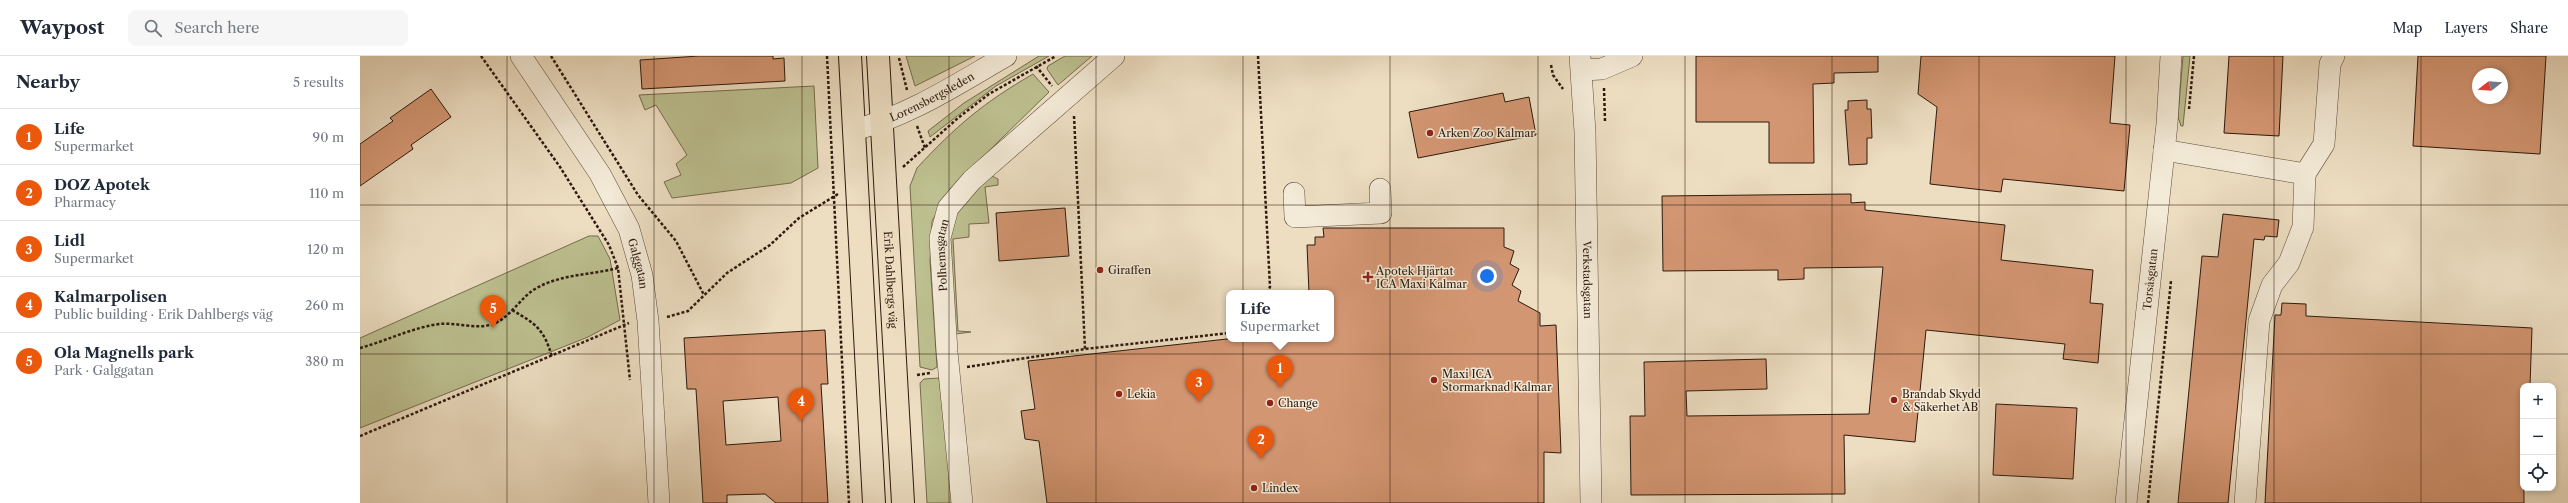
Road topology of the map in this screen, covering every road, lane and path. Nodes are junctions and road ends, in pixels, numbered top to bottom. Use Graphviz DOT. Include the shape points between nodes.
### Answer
graph roads {
  1 [pos="481,56"];
  2 [pos="521,56"];
  3 [pos="551,56"];
  4 [pos="827,56"];
  5 [pos="850,56"];
  6 [pos="878,56"];
  7 [pos="899,56"];
  8 [pos="1006,56"];
  9 [pos="1056,56"];
  10 [pos="1114,56"];
  11 [pos="1258,56"];
  12 [pos="1632,56"];
  13 [pos="2171,56"];
  14 [pos="2334,56"];
  15 [pos="1581,63"];
  16 [pos="1036,66"];
  17 [pos="906,84"];
  18 [pos="1063,100"];
  19 [pos="882,123"];
  20 [pos="854,130"];
  21 [pos="2164,150"];
  22 [pos="904,167"];
  23 [pos="2306,174"];
  24 [pos="1380,189"];
  25 [pos="1294,193"];
  26 [pos="834,196"];
  27 [pos="618,268"];
  28 [pos="1268,290"];
  29 [pos="704,295"];
  30 [pos="512,310"];
  31 [pos="648,321"];
  32 [pos="626,324"];
  33 [pos="1226,333"];
  34 [pos="360,348"];
  35 [pos="1085,349"];
  36 [pos="552,357"];
  37 [pos="949,370"];
  38 [pos="917,376"];
  39 [pos="360,436"];
  40 [pos="660,503"];
  41 [pos="850,503"];
  42 [pos="874,503"];
  43 [pos="903,503"];
  44 [pos="962,503"];
  45 [pos="1591,503"];
  46 [pos="2126,503"];
  47 [pos="2245,503"];
  1 -- 27 [label="path" via="560,167 609,245"];
  2 -- 31 [label="street, Galggatan" via="600,174 629,229 642,276"];
  3 -- 29 [label="path" via="638,195 676,241"];
  4 -- 26 [label="path"];
  5 -- 20 [label="main road"];
  6 -- 19 [label="main road, Erik Dahlbergs väg"];
  7 -- 17 [label="path"];
  8 -- 19 [label="street, Lorensbergsleden"];
  9 -- 16 [label="path"];
  10 -- 18 [label="street, Polhemsgatan"];
  11 -- 28 [label="path"];
  12 -- 15 [label="street" via="1602,69"];
  13 -- 21 [label="street, Torsåsgatan"];
  14 -- 23 [label="street" via="2330,64 2324,144"];
  15 -- 45 [label="street, Verkstadsgatan"];
  16 -- 18 [label="path"];
  16 -- 22 [label="path" via="989,94"];
  18 -- 35 [label="path" via="1074,113"];
  18 -- 37 [label="street, Polhemsgatan" via="972,180 948,208 940,238"];
  19 -- 20 [label="street, Lorensbergsleden"];
  19 -- 43 [label="main road, Erik Dahlbergs väg"];
  20 -- 42 [label="main road"];
  21 -- 23 [label="street"];
  21 -- 46 [label="street, Torsåsgatan"];
  23 -- 47 [label="street" via="2303,227 2288,263 2272,285 2259,321"];
  24 -- 25 [label="street" via="1381,213 1295,217"];
  26 -- 29 [label="path" via="799,218 770,245 727,273"];
  26 -- 41 [label="path"];
  27 -- 30 [label="path" via="549,282 534,289"];
  27 -- 32 [label="path"];
  29 -- 31 [label="path" via="688,311"];
  30 -- 34 [label="path" via="494,324 440,324"];
  30 -- 36 [label="path" via="533,322 546,337"];
  31 -- 32 [label="path"];
  31 -- 40 [label="street, Galggatan"];
  32 -- 36 [label="path"];
  33 -- 35 [label="path"];
  35 -- 37 [label="path"];
  36 -- 39 [label="path"];
  37 -- 38 [label="path"];
  37 -- 44 [label="street, Polhemsgatan"];
}
